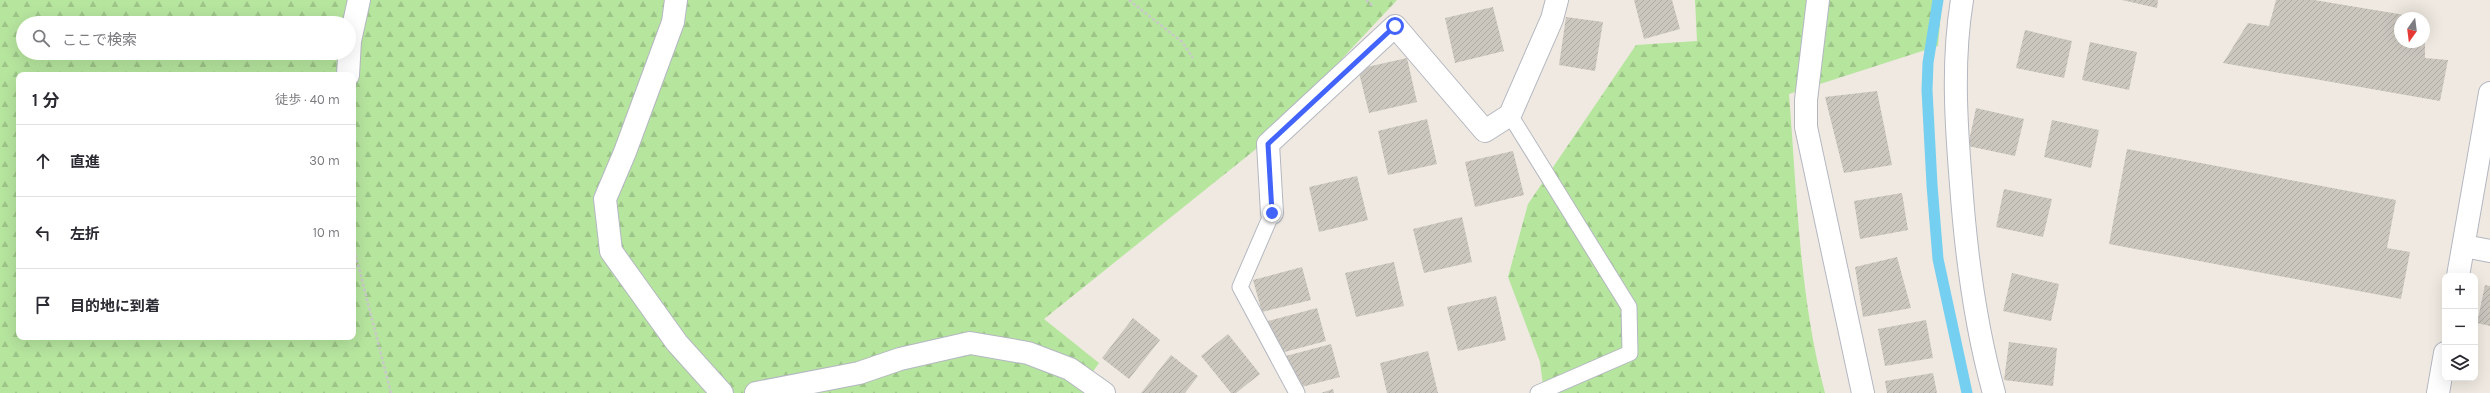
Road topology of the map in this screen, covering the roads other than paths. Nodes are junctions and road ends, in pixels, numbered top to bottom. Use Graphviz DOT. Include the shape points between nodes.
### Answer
graph roads {
  1 [pos="359,0"];
  2 [pos="676,0"];
  3 [pos="1557,0"];
  4 [pos="1818,0"];
  5 [pos="1962,0"];
  6 [pos="355,16"];
  7 [pos="349,60"];
  8 [pos="348,72"];
  9 [pos="2490,93"];
  10 [pos="1510,115"];
  11 [pos="1272,213"];
  12 [pos="2464,246"];
  13 [pos="2490,250"];
  14 [pos="2459,273"];
  15 [pos="2442,370"];
  16 [pos="722,393"];
  17 [pos="756,393"];
  18 [pos="1104,393"];
  19 [pos="1297,393"];
  20 [pos="1538,393"];
  21 [pos="1863,393"];
  22 [pos="1994,393"];
  23 [pos="2438,393"];
  1 -- 6 [label="street"];
  2 -- 16 [label="street" via="673,22 605,199 611,251 677,343"];
  3 -- 10 [label="street" via="1552,19"];
  4 -- 21 [label="street" via="1806,100 1806,127"];
  5 -- 22 [label="street" via="1955,81 1966,257"];
  7 -- 8 [label="street"];
  9 -- 12 [label="street"];
  10 -- 11 [label="street" via="1485,131 1395,26 1268,144"];
  10 -- 20 [label="lane" via="1629,307 1630,353"];
  11 -- 19 [label="lane" via="1240,287"];
  12 -- 13 [label="street"];
  12 -- 14 [label="street"];
  15 -- 23 [label="street"];
  17 -- 18 [label="street" via="859,373 900,359 970,343 1028,353 1070,369"];
}
